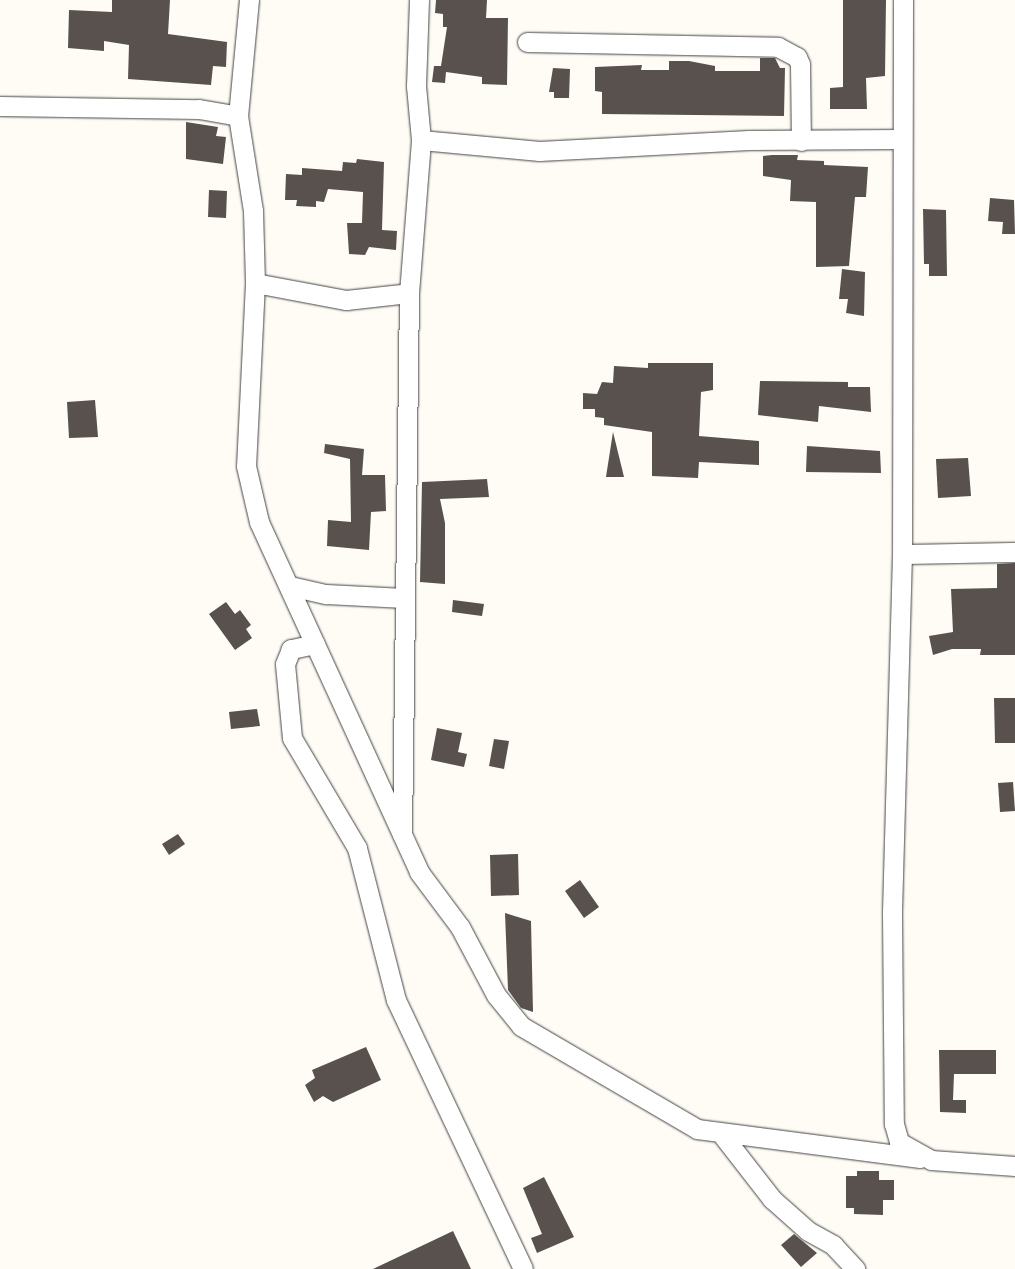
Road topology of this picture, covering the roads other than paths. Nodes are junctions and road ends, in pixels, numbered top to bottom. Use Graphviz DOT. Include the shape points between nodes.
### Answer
graph roads {
  1 [pos="249,0"];
  2 [pos="419,0"];
  3 [pos="903,0"];
  4 [pos="526,42"];
  5 [pos="0,106"];
  6 [pos="238,116"];
  7 [pos="900,139"];
  8 [pos="421,140"];
  9 [pos="801,142"];
  10 [pos="255,283"];
  11 [pos="409,293"];
  12 [pos="1015,552"];
  13 [pos="902,554"];
  14 [pos="290,586"];
  15 [pos="404,598"];
  16 [pos="315,644"];
  17 [pos="402,838"];
  18 [pos="723,1136"];
  19 [pos="931,1160"];
  20 [pos="1015,1166"];
  21 [pos="523,1269"];
  22 [pos="855,1269"];
  1 -- 6 [label="street"];
  2 -- 8 [label="street" via="416,67"];
  3 -- 7 [label="street"];
  4 -- 9 [label="street" via="778,47 797,57 800,64"];
  5 -- 6 [label="street" via="205,109"];
  6 -- 10 [label="street" via="253,211"];
  7 -- 9 [label="street"];
  7 -- 13 [label="street"];
  8 -- 9 [label="street" via="539,151"];
  8 -- 11 [label="street"];
  10 -- 11 [label="street" via="346,300"];
  10 -- 14 [label="street" via="246,466 260,522"];
  11 -- 15 [label="street"];
  12 -- 13 [label="street"];
  13 -- 19 [label="street" via="892,913 894,1124 899,1142"];
  14 -- 15 [label="street" via="326,594"];
  14 -- 16 [label="street"];
  15 -- 17 [label="street"];
  16 -- 17 [label="street"];
  16 -- 21 [label="street" via="291,649 285,664 292,738 356,848 396,1000"];
  17 -- 18 [label="street" via="419,872 460,927 496,995 521,1026 673,1117"];
  18 -- 19 [label="street"];
  18 -- 22 [label="street" via="772,1199 808,1231 833,1245"];
  19 -- 20 [label="street"];
}
